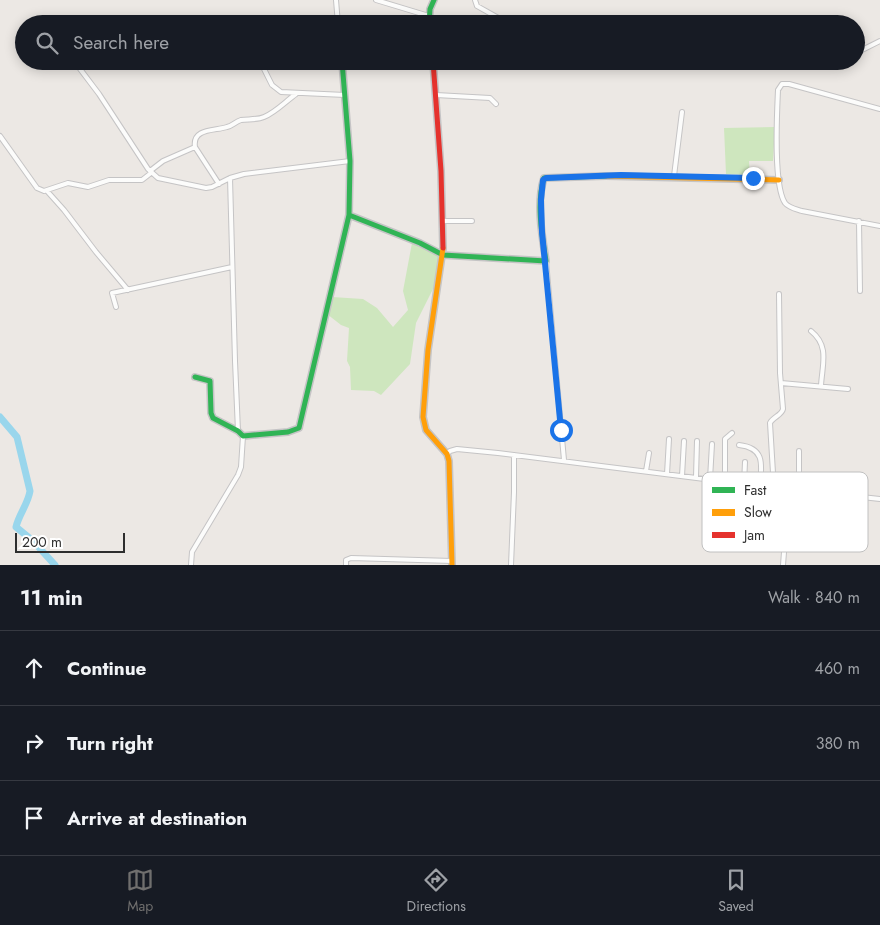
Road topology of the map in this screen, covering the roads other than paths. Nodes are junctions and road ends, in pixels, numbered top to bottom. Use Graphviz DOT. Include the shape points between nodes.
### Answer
graph roads {
  1 [pos="336,0"];
  2 [pos="376,0"];
  3 [pos="434,0"];
  4 [pos="475,0"];
  5 [pos="337,15"];
  6 [pos="426,15"];
  7 [pos="429,15"];
  8 [pos="493,15"];
  9 [pos="880,41"];
  10 [pos="865,48"];
  11 [pos="81,70"];
  12 [pos="265,70"];
  13 [pos="343,70"];
  14 [pos="434,70"];
  15 [pos="296,94"];
  16 [pos="345,95"];
  17 [pos="436,95"];
  18 [pos="496,104"];
  19 [pos="880,110"];
  20 [pos="682,112"];
  21 [pos="0,136"];
  22 [pos="195,147"];
  23 [pos="350,161"];
  24 [pos="150,172"];
  25 [pos="674,176"];
  26 [pos="230,178"];
  27 [pos="779,180"];
  28 [pos="219,184"];
  29 [pos="47,191"];
  30 [pos="349,216"];
  31 [pos="443,221"];
  32 [pos="472,221"];
  33 [pos="859,221"];
  34 [pos="880,226"];
  35 [pos="443,255"];
  36 [pos="546,261"];
  37 [pos="232,267"];
  38 [pos="128,290"];
  39 [pos="860,291"];
  40 [pos="779,294"];
  41 [pos="116,307"];
  42 [pos="810,331"];
  43 [pos="195,377"];
  44 [pos="781,383"];
  45 [pos="821,386"];
  46 [pos="848,389"];
  47 [pos="238,431"];
  48 [pos="732,433"];
  49 [pos="243,436"];
  50 [pos="669,439"];
  51 [pos="684,441"];
  52 [pos="697,441"];
  53 [pos="712,444"];
  54 [pos="739,445"];
  55 [pos="799,451"];
  56 [pos="649,453"];
  57 [pos="447,454"];
  58 [pos="514,455"];
  59 [pos="564,460"];
  60 [pos="746,462"];
  61 [pos="646,471"];
  62 [pos="710,472"];
  63 [pos="725,472"];
  64 [pos="745,472"];
  65 [pos="761,472"];
  66 [pos="774,472"];
  67 [pos="799,472"];
  68 [pos="667,474"];
  69 [pos="682,476"];
  70 [pos="696,478"];
  71 [pos="702,478"];
  72 [pos="783,552"];
  73 [pos="452,563"];
  74 [pos="191,565"];
  75 [pos="346,565"];
  76 [pos="511,565"];
  77 [pos="782,565"];
  1 -- 5 [label="street"];
  2 -- 6 [label="street"];
  3 -- 7 [label="street"];
  4 -- 8 [label="street" via="477,6"];
  9 -- 10 [label="street"];
  11 -- 24 [label="street"];
  12 -- 15 [label="street" via="274,88"];
  13 -- 16 [label="street"];
  14 -- 17 [label="street"];
  15 -- 16 [label="street"];
  15 -- 22 [label="street" via="264,117 202,132 194,142"];
  16 -- 23 [label="street"];
  17 -- 18 [label="street" via="490,98"];
  17 -- 31 [label="street"];
  19 -- 27 [label="street" via="782,84 778,92"];
  20 -- 25 [label="street"];
  21 -- 29 [label="street" via="37,188"];
  22 -- 24 [label="street" via="163,161"];
  22 -- 28 [label="street"];
  23 -- 26 [label="street"];
  23 -- 30 [label="street"];
  24 -- 28 [label="street" via="164,179 206,188"];
  24 -- 29 [label="street" via="142,180 109,180 88,187 68,183"];
  25 -- 27 [label="street"];
  25 -- 36 [label="street" via="544,178 541,200"];
  26 -- 28 [label="street"];
  26 -- 37 [label="street"];
  27 -- 33 [label="street" via="784,200 790,207"];
  29 -- 38 [label="street"];
  30 -- 35 [label="street"];
  30 -- 49 [label="street" via="299,428"];
  31 -- 32 [label="street"];
  31 -- 35 [label="street"];
  33 -- 34 [label="street"];
  33 -- 39 [label="street"];
  35 -- 36 [label="street"];
  35 -- 57 [label="street" via="428,350 423,417 426,430"];
  36 -- 59 [label="street"];
  37 -- 38 [label="street"];
  37 -- 47 [label="street"];
  38 -- 41 [label="street" via="112,293"];
  40 -- 44 [label="street"];
  42 -- 45 [label="street" via="822,344"];
  43 -- 47 [label="street" via="210,381 213,418"];
  44 -- 45 [label="street"];
  44 -- 66 [label="street" via="782,411 770,423"];
  45 -- 46 [label="street"];
  47 -- 49 [label="street"];
  48 -- 63 [label="street" via="725,439"];
  49 -- 74 [label="street" via="238,475 192,552"];
  50 -- 68 [label="street"];
  51 -- 69 [label="street"];
  52 -- 70 [label="street"];
  53 -- 62 [label="street"];
  54 -- 65 [label="street" via="758,453"];
  55 -- 67 [label="street"];
  56 -- 61 [label="street"];
  57 -- 58 [label="street" via="462,449"];
  57 -- 73 [label="street"];
  58 -- 59 [label="street"];
  58 -- 76 [label="street"];
  59 -- 61 [label="street"];
  60 -- 64 [label="street"];
  61 -- 68 [label="street"];
  68 -- 69 [label="street"];
  69 -- 70 [label="street"];
  70 -- 71 [label="street"];
  72 -- 77 [label="street"];
  73 -- 75 [label="street" via="351,558 346,560"];
}
